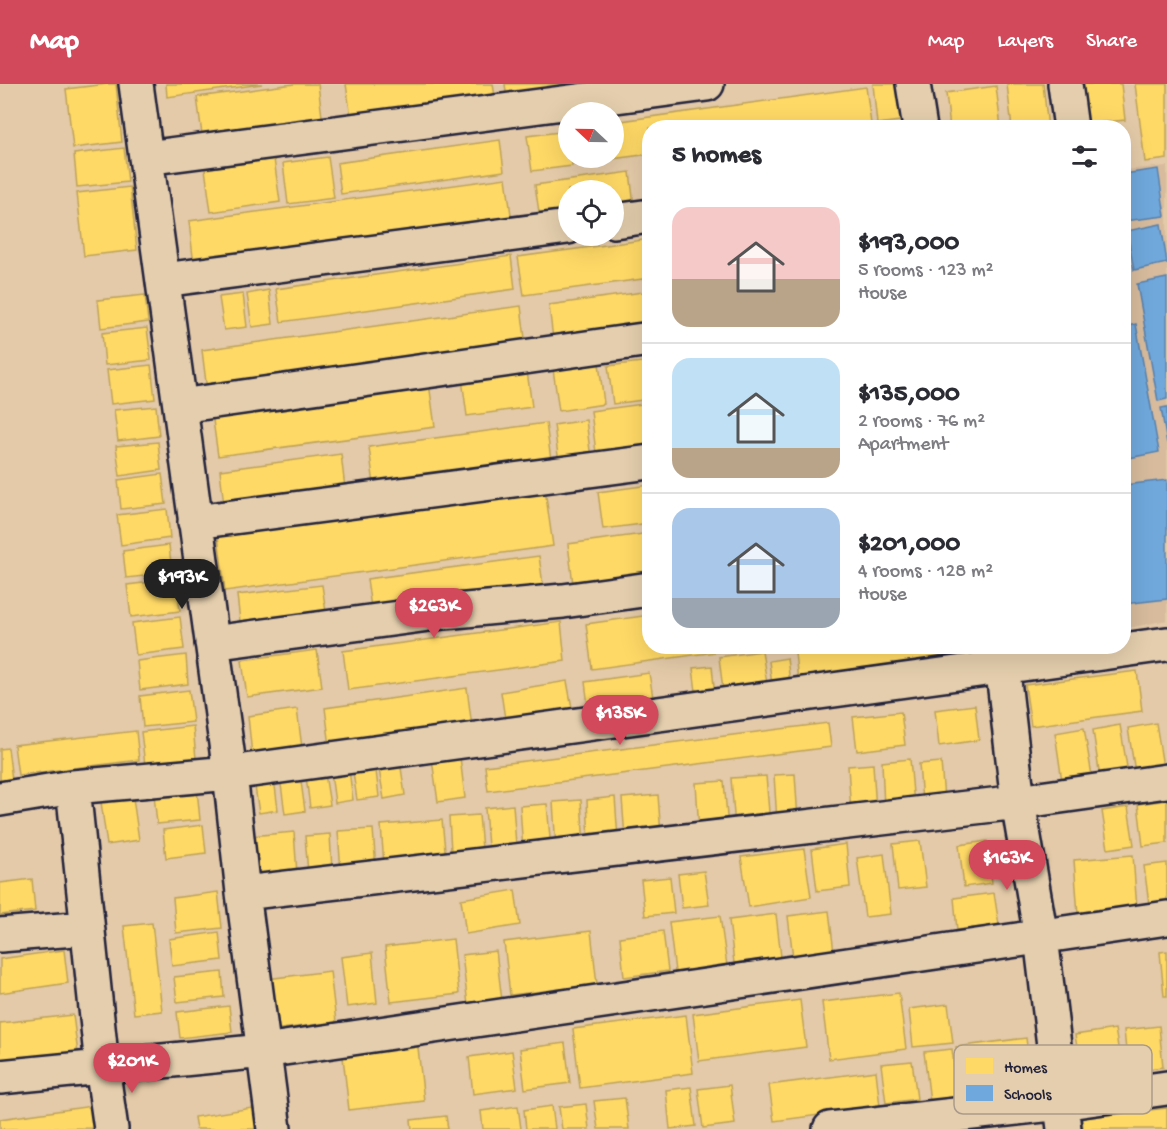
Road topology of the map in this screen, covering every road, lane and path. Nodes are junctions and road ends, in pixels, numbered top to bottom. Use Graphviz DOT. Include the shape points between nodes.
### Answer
graph roads {
  1 [pos="136,84"];
  2 [pos="707,84"];
  3 [pos="913,84"];
  4 [pos="1065,84"];
  5 [pos="919,120"];
  6 [pos="1070,120"];
  7 [pos="146,158"];
  8 [pos="642,217"];
  9 [pos="624,220"];
  10 [pos="558,228"];
  11 [pos="163,280"];
  12 [pos="642,340"];
  13 [pos="180,406"];
  14 [pos="642,463"];
  15 [pos="195,522"];
  16 [pos="642,590"];
  17 [pos="212,643"];
  18 [pos="1167,644"];
  19 [pos="1131,647"];
  20 [pos="1040,654"];
  21 [pos="1002,657"];
  22 [pos="230,773"];
  23 [pos="1167,781"];
  24 [pos="73,787"];
  25 [pos="0,799"];
  26 [pos="1018,802"];
  27 [pos="243,893"];
  28 [pos="1167,918"];
  29 [pos="87,928"];
  30 [pos="0,935"];
  31 [pos="1041,937"];
  32 [pos="1054,1045"];
  33 [pos="264,1051"];
  34 [pos="102,1066"];
  35 [pos="0,1077"];
  36 [pos="1167,1088"];
  37 [pos="1152,1092"];
  38 [pos="1063,1116"];
  39 [pos="916,1124"];
  40 [pos="111,1129"];
  41 [pos="274,1129"];
  42 [pos="830,1129"];
  1 -- 7 [label="street"];
  2 -- 7 [label="street"];
  3 -- 5 [label="street"];
  4 -- 6 [label="street"];
  7 -- 11 [label="street"];
  8 -- 9 [label="street"];
  10 -- 11 [label="street"];
  11 -- 13 [label="street"];
  12 -- 13 [label="street"];
  13 -- 15 [label="street"];
  14 -- 15 [label="street"];
  15 -- 17 [label="street"];
  16 -- 17 [label="street"];
  17 -- 22 [label="street"];
  18 -- 19 [label="street"];
  20 -- 21 [label="street"];
  21 -- 22 [label="street"];
  21 -- 26 [label="street"];
  22 -- 24 [label="street"];
  22 -- 27 [label="street"];
  23 -- 26 [label="street"];
  24 -- 25 [label="street"];
  24 -- 29 [label="street"];
  26 -- 27 [label="street"];
  26 -- 31 [label="street"];
  27 -- 33 [label="street"];
  28 -- 31 [label="street"];
  29 -- 30 [label="street"];
  29 -- 34 [label="street"];
  31 -- 32 [label="street"];
  31 -- 33 [label="street"];
  33 -- 34 [label="street"];
  33 -- 41 [label="street"];
  34 -- 35 [label="street"];
  34 -- 40 [label="street"];
  36 -- 37 [label="street"];
  38 -- 39 [label="street"];
  39 -- 42 [label="street"];
}
